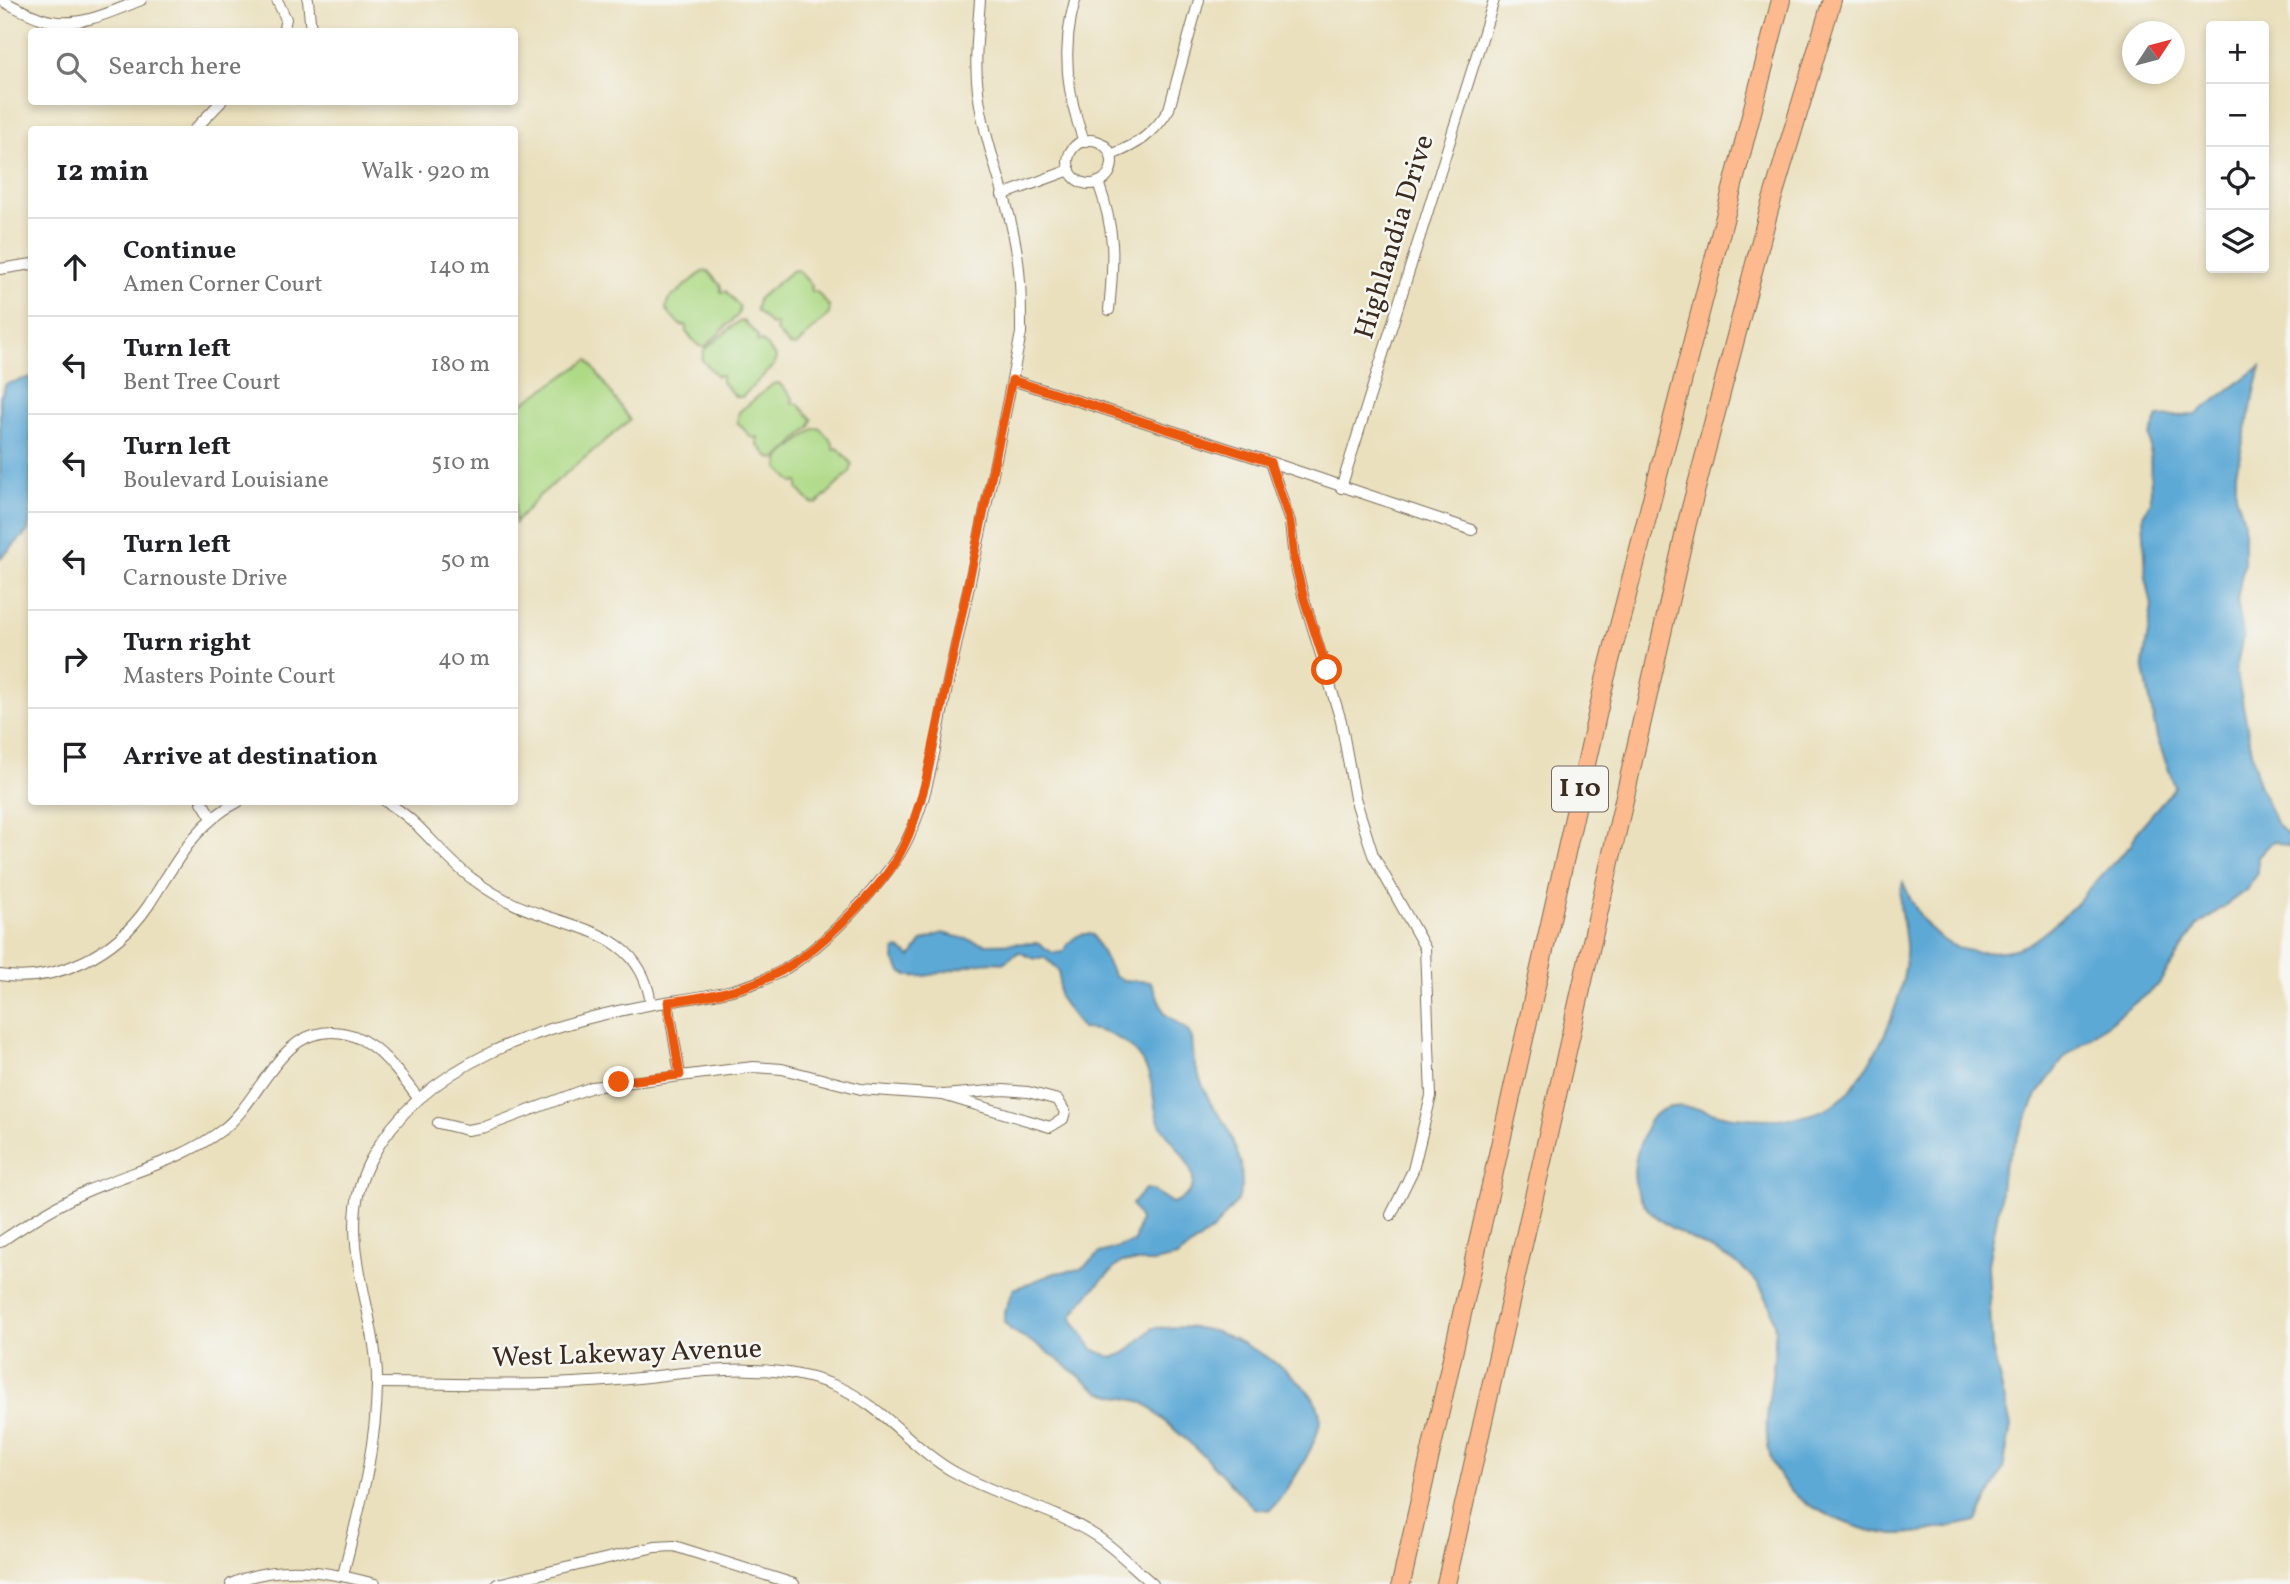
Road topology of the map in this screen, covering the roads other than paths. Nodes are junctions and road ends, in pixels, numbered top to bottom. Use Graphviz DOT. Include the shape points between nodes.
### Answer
graph roads {
  1 [pos="0,0"];
  2 [pos="141,0"];
  3 [pos="277,0"];
  4 [pos="308,0"];
  5 [pos="980,0"];
  6 [pos="1075,0"];
  7 [pos="1199,0"];
  8 [pos="1494,0"];
  9 [pos="1781,0"];
  10 [pos="1832,0"];
  11 [pos="285,28"];
  12 [pos="311,28"];
  13 [pos="218,105"];
  14 [pos="198,126"];
  15 [pos="1084,142"];
  16 [pos="1111,155"];
  17 [pos="1070,170"];
  18 [pos="1098,183"];
  19 [pos="1002,195"];
  20 [pos="28,265"];
  21 [pos="0,269"];
  22 [pos="1109,310"];
  23 [pos="1012,380"];
  24 [pos="1270,462"];
  25 [pos="1341,488"];
  26 [pos="1472,530"];
  27 [pos="204,805"];
  28 [pos="233,805"];
  29 [pos="390,805"];
  30 [pos="212,818"];
  31 [pos="0,975"];
  32 [pos="668,1002"];
  33 [pos="652,1004"];
  34 [pos="680,1075"];
  35 [pos="943,1096"];
  36 [pos="418,1098"];
  37 [pos="438,1123"];
  38 [pos="1391,1215"];
  39 [pos="0,1242"];
  40 [pos="377,1383"];
  41 [pos="343,1575"];
  42 [pos="231,1584"];
  43 [pos="375,1584"];
  44 [pos="497,1584"];
  45 [pos="794,1584"];
  46 [pos="1153,1584"];
  47 [pos="1401,1584"];
  48 [pos="1446,1584"];
  1 -- 2 [label="street" via="50,21 72,22"];
  3 -- 11 [label="street" via="286,19"];
  4 -- 12 [label="street"];
  5 -- 19 [label="street" via="977,89"];
  6 -- 15 [label="street" via="1065,52 1067,83"];
  7 -- 16 [label="street" via="1164,117 1145,139"];
  8 -- 25 [label="street, Highlandia Drive"];
  9 -- 47 [label="highway, I 10" via="1605,680"];
  10 -- 48 [label="highway, I 10" via="1769,210 1687,523"];
  13 -- 14 [label="street"];
  15 -- 16 [label="street" via="1099,142"];
  15 -- 17 [label="street" via="1070,155"];
  16 -- 18 [label="street" via="1111,170"];
  17 -- 18 [label="street" via="1080,182"];
  17 -- 19 [label="street"];
  18 -- 22 [label="street" via="1115,254"];
  19 -- 23 [label="street" via="1015,241 1021,288 1021,333"];
  20 -- 21 [label="street"];
  23 -- 24 [label="street"];
  23 -- 32 [label="street" via="926,781 914,825 892,866 808,953 781,971 748,986"];
  24 -- 25 [label="street"];
  24 -- 38 [label="street" via="1290,522 1294,559 1341,721 1355,798 1373,855 1425,948 1431,1096 1413,1171"];
  25 -- 26 [label="street"];
  27 -- 30 [label="street"];
  28 -- 30 [label="street"];
  29 -- 33 [label="street" via="422,827 470,878 500,898 600,933 624,950 641,968"];
  30 -- 31 [label="street" via="173,864 134,925 112,944 64,970"];
  32 -- 33 [label="street"];
  32 -- 34 [label="street"];
  33 -- 36 [label="street" via="576,1019 527,1038 477,1060"];
  34 -- 35 [label="street" via="753,1067 782,1069 862,1088"];
  34 -- 37 [label="street" via="592,1087 485,1127 467,1129"];
  35 -- 35 [label="street" via="1050,1127 1063,1119 1065,1112 1058,1100 1028,1092 992,1090"];
  36 -- 39 [label="street" via="373,1044 351,1035 312,1035 285,1055 225,1128 195,1149 88,1190 47,1210"];
  36 -- 40 [label="street" via="387,1131 368,1163 357,1197 360,1278 373,1333"];
  40 -- 41 [label="street" via="365,1486"];
  40 -- 46 [label="street, West Lakeway Avenue" via="590,1382 719,1368 802,1375 838,1387 873,1408 952,1471 1097,1536"];
  41 -- 42 [label="street" via="293,1570"];
  41 -- 43 [label="street"];
  44 -- 45 [label="street" via="674,1546"];
}
